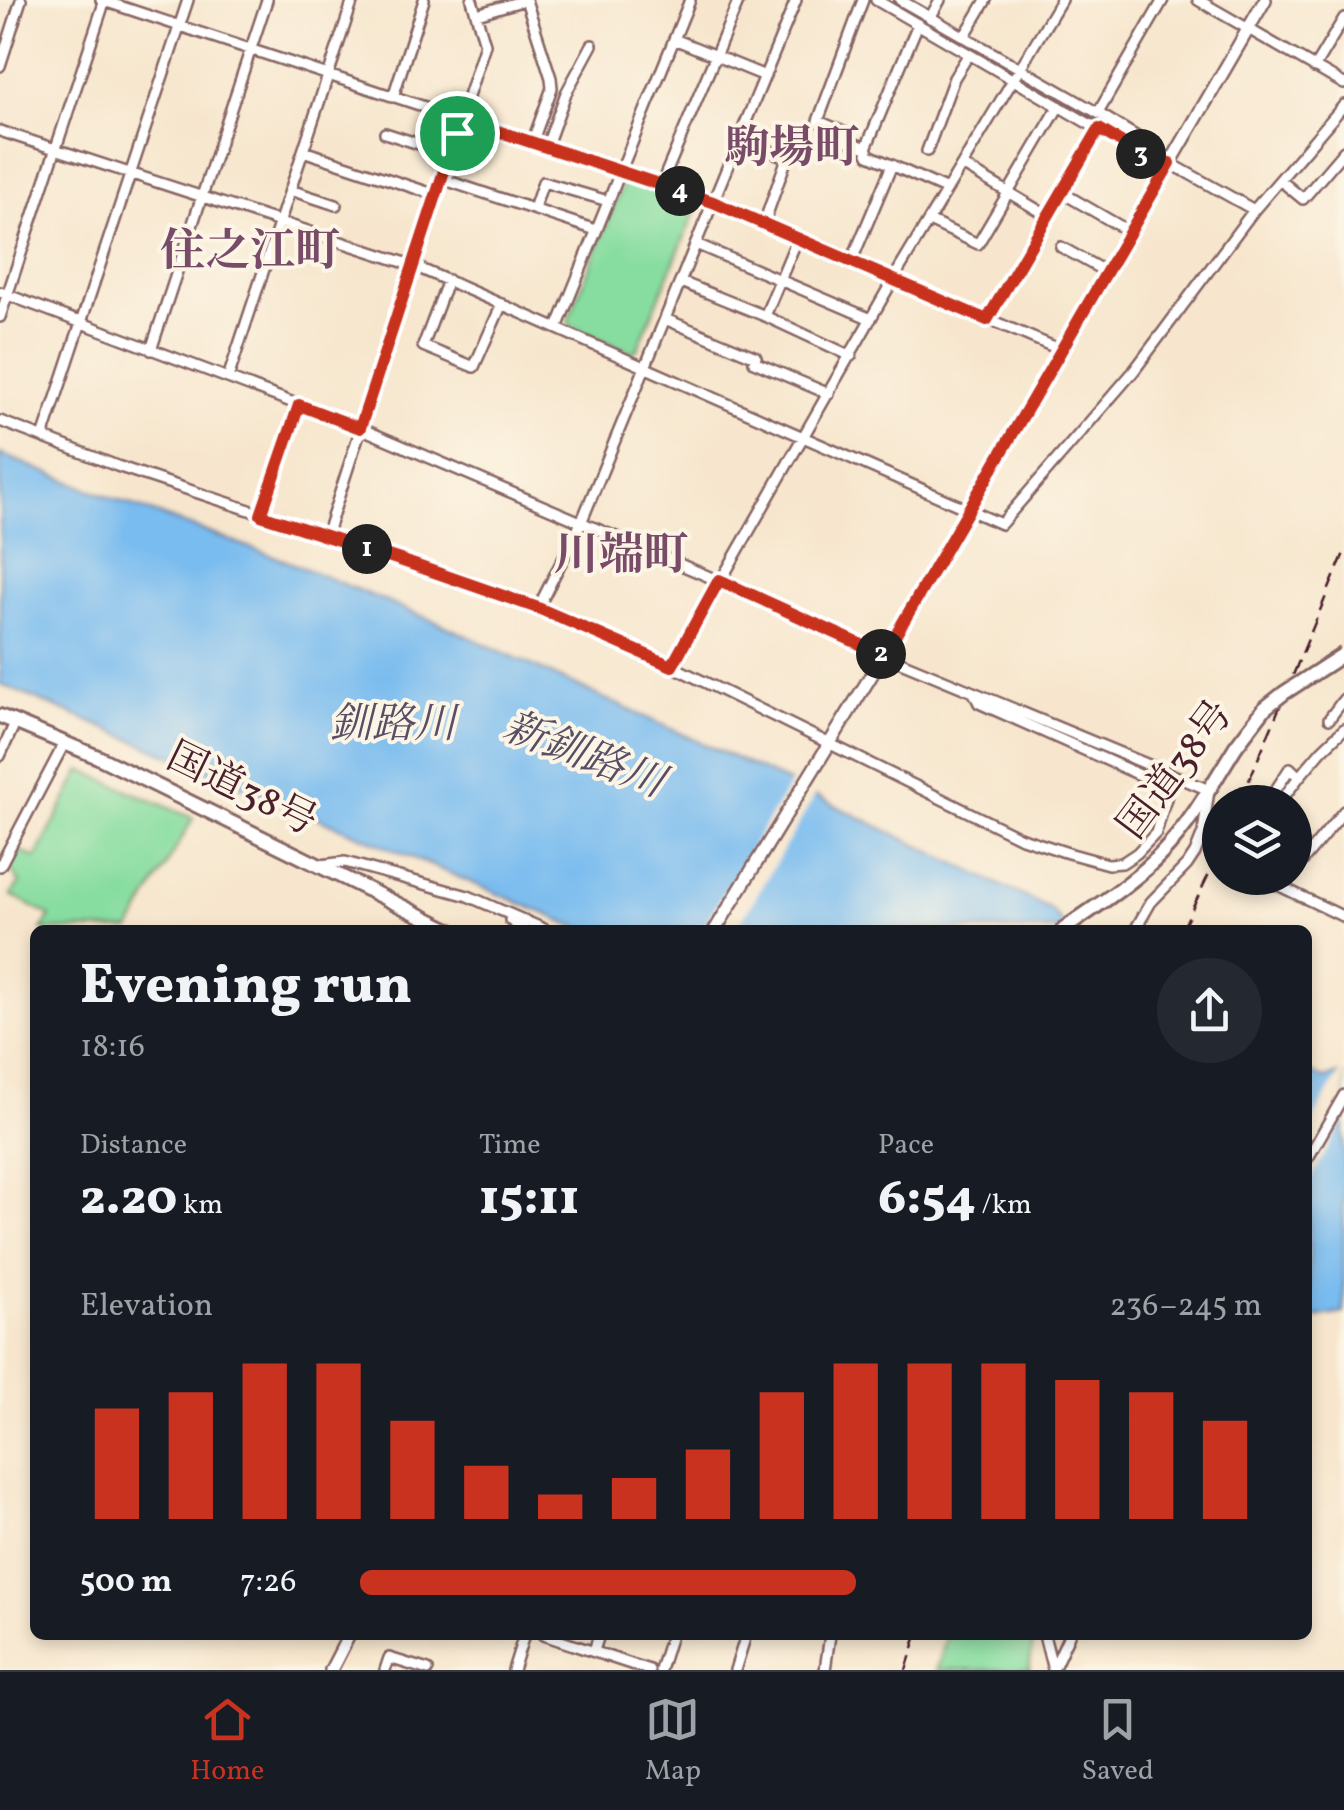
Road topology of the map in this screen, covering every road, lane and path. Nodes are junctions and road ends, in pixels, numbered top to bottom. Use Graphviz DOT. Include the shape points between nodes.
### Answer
graph roads {
  1 [pos="22,0"];
  2 [pos="104,0"];
  3 [pos="188,0"];
  4 [pos="267,0"];
  5 [pos="353,0"];
  6 [pos="424,0"];
  7 [pos="472,0"];
  8 [pos="526,0"];
  9 [pos="690,0"];
  10 [pos="739,0"];
  11 [pos="796,0"];
  12 [pos="863,0"];
  13 [pos="900,0"];
  14 [pos="940,0"];
  15 [pos="986,0"];
  16 [pos="1060,0"];
  17 [pos="1162,0"];
  18 [pos="1198,0"];
  19 [pos="1265,0"];
  20 [pos="882,2"];
  21 [pos="476,14"];
  22 [pos="930,18"];
  23 [pos="1344,18"];
  24 [pos="918,24"];
  25 [pos="180,26"];
  26 [pos="1248,30"];
  27 [pos="964,37"];
  28 [pos="674,39"];
  29 [pos="592,45"];
  30 [pos="251,50"];
  31 [pos="969,54"];
  32 [pos="716,56"];
  33 [pos="0,66"];
  34 [pos="1314,68"];
  35 [pos="1019,69"];
  36 [pos="328,75"];
  37 [pos="765,76"];
  38 [pos="1012,80"];
  39 [pos="1344,84"];
  40 [pos="552,88"];
  41 [pos="566,92"];
  42 [pos="393,97"];
  43 [pos="1344,104"];
  44 [pos="1059,106"];
  45 [pos="1098,113"];
  46 [pos="1332,118"];
  47 [pos="461,119"];
  48 [pos="1344,128"];
  49 [pos="1099,129"];
  50 [pos="0,131"];
  51 [pos="385,133"];
  52 [pos="740,137"];
  53 [pos="532,143"];
  54 [pos="546,148"];
  55 [pos="866,148"];
  56 [pos="56,149"];
  57 [pos="927,150"];
  58 [pos="303,151"];
  59 [pos="1344,151"];
  60 [pos="450,154"];
  61 [pos="1170,163"];
  62 [pos="892,165"];
  63 [pos="962,165"];
  64 [pos="620,172"];
  65 [pos="129,174"];
  66 [pos="442,179"];
  67 [pos="1280,180"];
  68 [pos="661,185"];
  69 [pos="290,190"];
  70 [pos="947,190"];
  71 [pos="1061,192"];
  72 [pos="1008,193"];
  73 [pos="436,195"];
  74 [pos="201,198"];
  75 [pos="608,202"];
  76 [pos="713,202"];
  77 [pos="336,205"];
  78 [pos="534,209"];
  79 [pos="1254,210"];
  80 [pos="1048,216"];
  81 [pos="929,221"];
  82 [pos="280,223"];
  83 [pos="764,223"];
  84 [pos="596,230"];
  85 [pos="1130,232"];
  86 [pos="798,237"];
  87 [pos="696,244"];
  88 [pos="1061,247"];
  89 [pos="852,260"];
  90 [pos="412,265"];
  91 [pos="1106,272"];
  92 [pos="894,278"];
  93 [pos="448,280"];
  94 [pos="780,280"];
  95 [pos="681,282"];
  96 [pos="4,294"];
  97 [pos="502,304"];
  98 [pos="765,316"];
  99 [pos="0,317"];
  100 [pos="666,319"];
  101 [pos="872,319"];
  102 [pos="987,320"];
  103 [pos="82,323"];
  104 [pos="557,328"];
  105 [pos="151,350"];
  106 [pos="1061,350"];
  107 [pos="851,356"];
  108 [pos="645,368"];
  109 [pos="228,378"];
  110 [pos="828,394"];
  111 [pos="299,405"];
  112 [pos="0,421"];
  113 [pos="360,428"];
  114 [pos="43,437"];
  115 [pos="804,437"];
  116 [pos="969,508"];
  117 [pos="261,515"];
  118 [pos="581,522"];
  119 [pos="326,536"];
  120 [pos="719,580"];
  121 [pos="538,608"];
  122 [pos="1344,654"];
  123 [pos="884,655"];
  124 [pos="672,666"];
  125 [pos="974,693"];
  126 [pos="1344,699"];
  127 [pos="0,716"];
  128 [pos="1328,719"];
  129 [pos="15,723"];
  130 [pos="1344,729"];
  131 [pos="831,742"];
  132 [pos="64,744"];
  133 [pos="0,756"];
  134 [pos="1299,777"];
  135 [pos="1212,785"];
  136 [pos="1278,785"];
  137 [pos="1293,785"];
  138 [pos="1202,787"];
  139 [pos="1202,800"];
  140 [pos="1344,811"];
  141 [pos="1202,837"];
  142 [pos="5,846"];
  143 [pos="1312,850"];
  144 [pos="318,865"];
  145 [pos="0,866"];
  146 [pos="1308,895"];
  147 [pos="496,909"];
  148 [pos="1344,917"];
  149 [pos="440,925"];
  150 [pos="517,925"];
  151 [pos="534,925"];
  152 [pos="718,925"];
  153 [pos="1070,925"];
  154 [pos="1137,925"];
  155 [pos="1344,1094"];
  156 [pos="1312,1151"];
  157 [pos="346,1640"];
  158 [pos="522,1640"];
  159 [pos="559,1640"];
  160 [pos="598,1640"];
  161 [pos="669,1640"];
  162 [pos="744,1640"];
  163 [pos="829,1640"];
  164 [pos="1045,1640"];
  165 [pos="1067,1640"];
  166 [pos="594,1651"];
  167 [pos="331,1670"];
  168 [pos="386,1670"];
  169 [pos="428,1670"];
  170 [pos="513,1670"];
  171 [pos="648,1670"];
  172 [pos="660,1670"];
  173 [pos="735,1670"];
  174 [pos="825,1670"];
  175 [pos="1053,1670"];
  1 -- 33 [label="street"];
  2 -- 25 [label="street"];
  2 -- 56 [label="street"];
  3 -- 25 [label="street"];
  4 -- 30 [label="street"];
  5 -- 36 [label="street"];
  6 -- 42 [label="street"];
  7 -- 21 [label="street"];
  8 -- 21 [label="street"];
  8 -- 40 [label="street"];
  9 -- 28 [label="street"];
  10 -- 32 [label="street"];
  11 -- 37 [label="street"];
  12 -- 55 [label="street" via="818,121"];
  13 -- 22 [label="street"];
  14 -- 22 [label="street"];
  15 -- 27 [label="street"];
  16 -- 35 [label="street"];
  17 -- 45 [label="street"];
  18 -- 26 [label="street"];
  19 -- 26 [label="main road"];
  20 -- 24 [label="street"];
  21 -- 47 [label="street" via="485,44"];
  22 -- 27 [label="street"];
  23 -- 34 [label="street"];
  24 -- 31 [label="street"];
  24 -- 55 [label="street"];
  25 -- 30 [label="street"];
  25 -- 65 [label="street"];
  26 -- 34 [label="street"];
  26 -- 61 [label="main road"];
  27 -- 35 [label="street"];
  28 -- 32 [label="street"];
  28 -- 64 [label="street"];
  29 -- 41 [label="street"];
  30 -- 36 [label="street"];
  30 -- 74 [label="street"];
  31 -- 38 [label="street"];
  31 -- 57 [label="street"];
  32 -- 37 [label="street"];
  32 -- 68 [label="street"];
  34 -- 39 [label="street"];
  35 -- 38 [label="street"];
  35 -- 45 [label="street"];
  36 -- 42 [label="street"];
  36 -- 58 [label="street"];
  37 -- 52 [label="street"];
  38 -- 44 [label="street"];
  38 -- 63 [label="street"];
  40 -- 41 [label="street"];
  40 -- 53 [label="street"];
  41 -- 54 [label="street"];
  42 -- 47 [label="street"];
  43 -- 46 [label="street"];
  44 -- 49 [label="street"];
  44 -- 72 [label="street"];
  45 -- 61 [label="street"];
  46 -- 48 [label="street"];
  46 -- 67 [label="street"];
  47 -- 53 [label="street"];
  47 -- 60 [label="street"];
  49 -- 61 [label="street"];
  49 -- 71 [label="street"];
  50 -- 56 [label="street"];
  51 -- 60 [label="street"];
  52 -- 76 [label="street"];
  52 -- 83 [label="street" via="787,158"];
  53 -- 54 [label="street"];
  54 -- 64 [label="street"];
  55 -- 62 [label="street"];
  56 -- 65 [label="street"];
  56 -- 96 [label="street"];
  58 -- 69 [label="street"];
  58 -- 73 [label="street"];
  59 -- 67 [label="street" via="1303,199"];
  60 -- 66 [label="street"];
  61 -- 79 [label="street"];
  61 -- 85 [label="main road"];
  62 -- 70 [label="street"];
  62 -- 89 [label="street"];
  63 -- 70 [label="street"];
  63 -- 72 [label="street"];
  64 -- 68 [label="street"];
  64 -- 75 [label="street"];
  65 -- 74 [label="street"];
  65 -- 103 [label="street"];
  66 -- 73 [label="street"];
  66 -- 78 [label="street"];
  67 -- 79 [label="street"];
  68 -- 76 [label="street"];
  69 -- 77 [label="street"];
  69 -- 82 [label="street"];
  70 -- 81 [label="street"];
  71 -- 80 [label="street"];
  71 -- 85 [label="street"];
  72 -- 80 [label="street"];
  72 -- 81 [label="street" via="978,244"];
  73 -- 90 [label="street"];
  74 -- 82 [label="street"];
  74 -- 105 [label="street"];
  75 -- 78 [label="street" via="543,182"];
  75 -- 84 [label="street"];
  76 -- 83 [label="street"];
  76 -- 87 [label="street"];
  78 -- 84 [label="street"];
  79 -- 116 [label="street" via="1133,372 1001,524"];
  80 -- 102 [label="street"];
  81 -- 92 [label="street"];
  82 -- 90 [label="street"];
  82 -- 109 [label="street"];
  83 -- 86 [label="street"];
  84 -- 104 [label="street"];
  85 -- 91 [label="main road"];
  86 -- 89 [label="street"];
  86 -- 94 [label="street"];
  87 -- 94 [label="street"];
  87 -- 95 [label="street"];
  88 -- 91 [label="street"];
  89 -- 92 [label="street"];
  90 -- 93 [label="street"];
  90 -- 113 [label="street"];
  91 -- 106 [label="main road"];
  92 -- 101 [label="street"];
  92 -- 102 [label="street"];
  93 -- 97 [label="street"];
  93 -- 97 [label="street" via="423,346 474,367"];
  94 -- 98 [label="street"];
  94 -- 101 [label="street"];
  95 -- 98 [label="street"];
  95 -- 100 [label="street"];
  96 -- 99 [label="street"];
  96 -- 103 [label="street"];
  97 -- 104 [label="street"];
  98 -- 107 [label="street"];
  100 -- 108 [label="street"];
  100 -- 110 [label="street"];
  101 -- 107 [label="street"];
  102 -- 106 [label="street"];
  103 -- 105 [label="street"];
  103 -- 114 [label="street"];
  104 -- 108 [label="street"];
  105 -- 109 [label="street"];
  106 -- 116 [label="main road"];
  107 -- 110 [label="street"];
  108 -- 115 [label="street"];
  108 -- 118 [label="street"];
  109 -- 111 [label="street"];
  110 -- 115 [label="street"];
  111 -- 113 [label="street"];
  111 -- 117 [label="street"];
  112 -- 114 [label="street"];
  113 -- 118 [label="street"];
  113 -- 119 [label="street"];
  114 -- 117 [label="street"];
  115 -- 116 [label="street"];
  115 -- 120 [label="street"];
  116 -- 123 [label="main road"];
  117 -- 119 [label="street"];
  118 -- 120 [label="street"];
  118 -- 121 [label="street"];
  119 -- 121 [label="street"];
  120 -- 123 [label="street"];
  120 -- 124 [label="street"];
  121 -- 124 [label="street"];
  122 -- 135 [label="highway, 国道38号, bridge" via="1274,700"];
  123 -- 125 [label="street"];
  123 -- 131 [label="main road"];
  124 -- 131 [label="street"];
  125 -- 131 [label="street" via="997,712 1169,788 1156,833 1122,863 1094,860 1019,837"];
  125 -- 138 [label="street"];
  126 -- 128 [label="street"];
  127 -- 129 [label="highway, 国道38号"];
  129 -- 132 [label="highway, 国道38号"];
  129 -- 133 [label="street"];
  130 -- 134 [label="street"];
  131 -- 152 [label="main road"];
  132 -- 142 [label="street"];
  132 -- 144 [label="highway, 国道38号"];
  134 -- 136 [label="street" via="1290,768"];
  134 -- 137 [label="street"];
  139 -- 153 [label="highway, 国道38号" via="1162,854"];
  140 -- 143 [label="street"];
  141 -- 154 [label="street"];
  142 -- 145 [label="street"];
  144 -- 147 [label="street" via="345,862"];
  144 -- 149 [label="highway, 国道38号"];
  146 -- 148 [label="street"];
  147 -- 150 [label="street"];
  147 -- 151 [label="street"];
  155 -- 156 [label="street"];
  157 -- 167 [label="main road"];
  158 -- 170 [label="street"];
  159 -- 166 [label="street"];
  160 -- 166 [label="street"];
  161 -- 172 [label="street"];
  162 -- 173 [label="street"];
  163 -- 174 [label="street"];
  164 -- 175 [label="street"];
  165 -- 175 [label="street"];
  166 -- 171 [label="street"];
  168 -- 169 [label="street" via="390,1658"];
}
